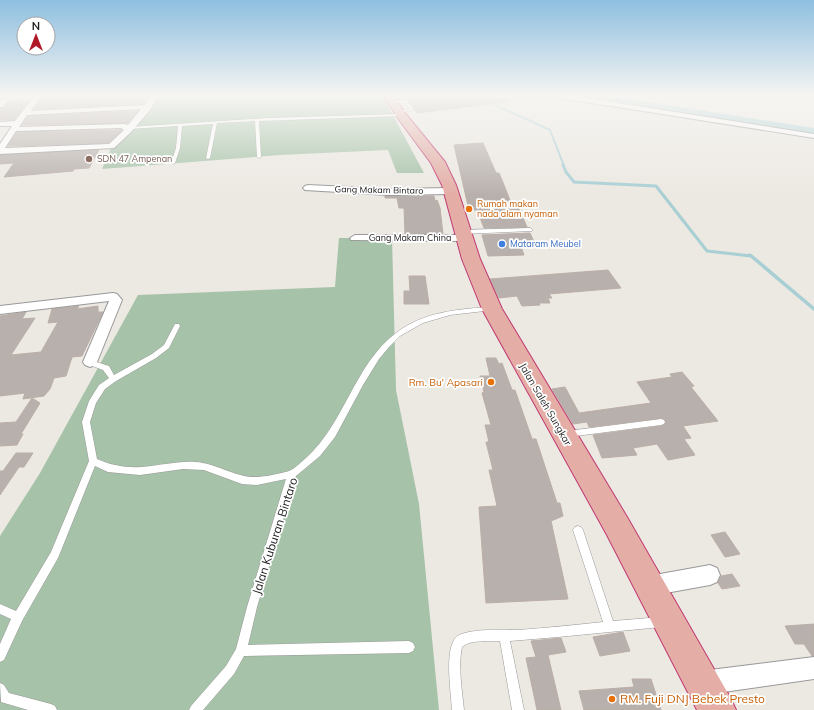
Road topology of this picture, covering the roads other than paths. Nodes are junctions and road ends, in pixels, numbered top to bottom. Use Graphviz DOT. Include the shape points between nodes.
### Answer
graph roads {
  1 [pos="14,128"];
  2 [pos="129,128"];
  3 [pos="180,128"];
  4 [pos="214,128"];
  5 [pos="257,128"];
  6 [pos="416,128"];
  7 [pos="764,128"];
  8 [pos="814,136"];
  9 [pos="0,151"];
  10 [pos="259,157"];
  11 [pos="208,158"];
  12 [pos="173,163"];
  13 [pos="308,188"];
  14 [pos="450,191"];
  15 [pos="530,230"];
  16 [pos="464,235"];
  17 [pos="355,238"];
  18 [pos="492,309"];
  19 [pos="0,310"];
  20 [pos="176,326"];
  21 [pos="90,362"];
  22 [pos="113,379"];
  23 [pos="661,422"];
  24 [pos="563,435"];
  25 [pos="93,461"];
  26 [pos="292,474"];
  27 [pos="578,530"];
  28 [pos="710,575"];
  29 [pos="649,586"];
  30 [pos="0,609"];
  31 [pos="18,617"];
  32 [pos="668,621"];
  33 [pos="610,627"];
  34 [pos="504,636"];
  35 [pos="409,648"];
  36 [pos="241,651"];
  37 [pos="0,656"];
  38 [pos="814,668"];
  39 [pos="702,683"];
  40 [pos="0,688"];
  41 [pos="51,710"];
  42 [pos="195,710"];
  43 [pos="458,710"];
  44 [pos="518,710"];
  45 [pos="717,710"];
  1 -- 9 [label="street"];
  2 -- 9 [label="street" via="114,145 105,148"];
  3 -- 12 [label="lane" via="178,148"];
  4 -- 11 [label="lane"];
  5 -- 10 [label="lane"];
  6 -- 14 [label="highway, Jalan Saleh Sungkar" via="438,162"];
  7 -- 8 [label="street"];
  13 -- 14 [label="street, Gang Makam Bintaro" via="389,192"];
  14 -- 16 [label="highway, Jalan Saleh Sungkar"];
  15 -- 16 [label="lane"];
  16 -- 17 [label="street, Gang Makam China"];
  16 -- 18 [label="highway, Jalan Saleh Sungkar"];
  18 -- 24 [label="highway, Jalan Saleh Sungkar"];
  18 -- 26 [label="lane, Jalan Kuburan Bintaro" via="444,314 413,325 396,336 376,358 335,429 317,453"];
  19 -- 21 [label="street" via="113,298 116,300"];
  20 -- 22 [label="lane" via="167,346"];
  21 -- 22 [label="lane" via="106,368"];
  22 -- 25 [label="lane" via="102,387 92,403 86,422"];
  23 -- 24 [label="lane"];
  24 -- 29 [label="highway, Jalan Saleh Sungkar"];
  25 -- 26 [label="lane" via="108,468 140,471 183,465 204,466 242,480 257,481"];
  25 -- 31 [label="lane" via="55,555"];
  26 -- 36 [label="lane, Jalan Kuburan Bintaro"];
  27 -- 33 [label="lane"];
  28 -- 29 [label="street"];
  29 -- 32 [label="highway, Jalan Saleh Sungkar"];
  30 -- 31 [label="lane"];
  31 -- 37 [label="lane"];
  32 -- 33 [label="lane"];
  32 -- 39 [label="highway, Jalan Saleh Sungkar"];
  33 -- 34 [label="lane"];
  34 -- 43 [label="lane" via="468,638 460,641 457,646 456,670"];
  34 -- 44 [label="lane"];
  35 -- 36 [label="lane"];
  36 -- 42 [label="lane, Jalan Kuburan Bintaro" via="230,670"];
  38 -- 39 [label="street"];
  39 -- 45 [label="highway, Jalan Saleh Sungkar"];
  40 -- 41 [label="lane" via="5,698"];
}
